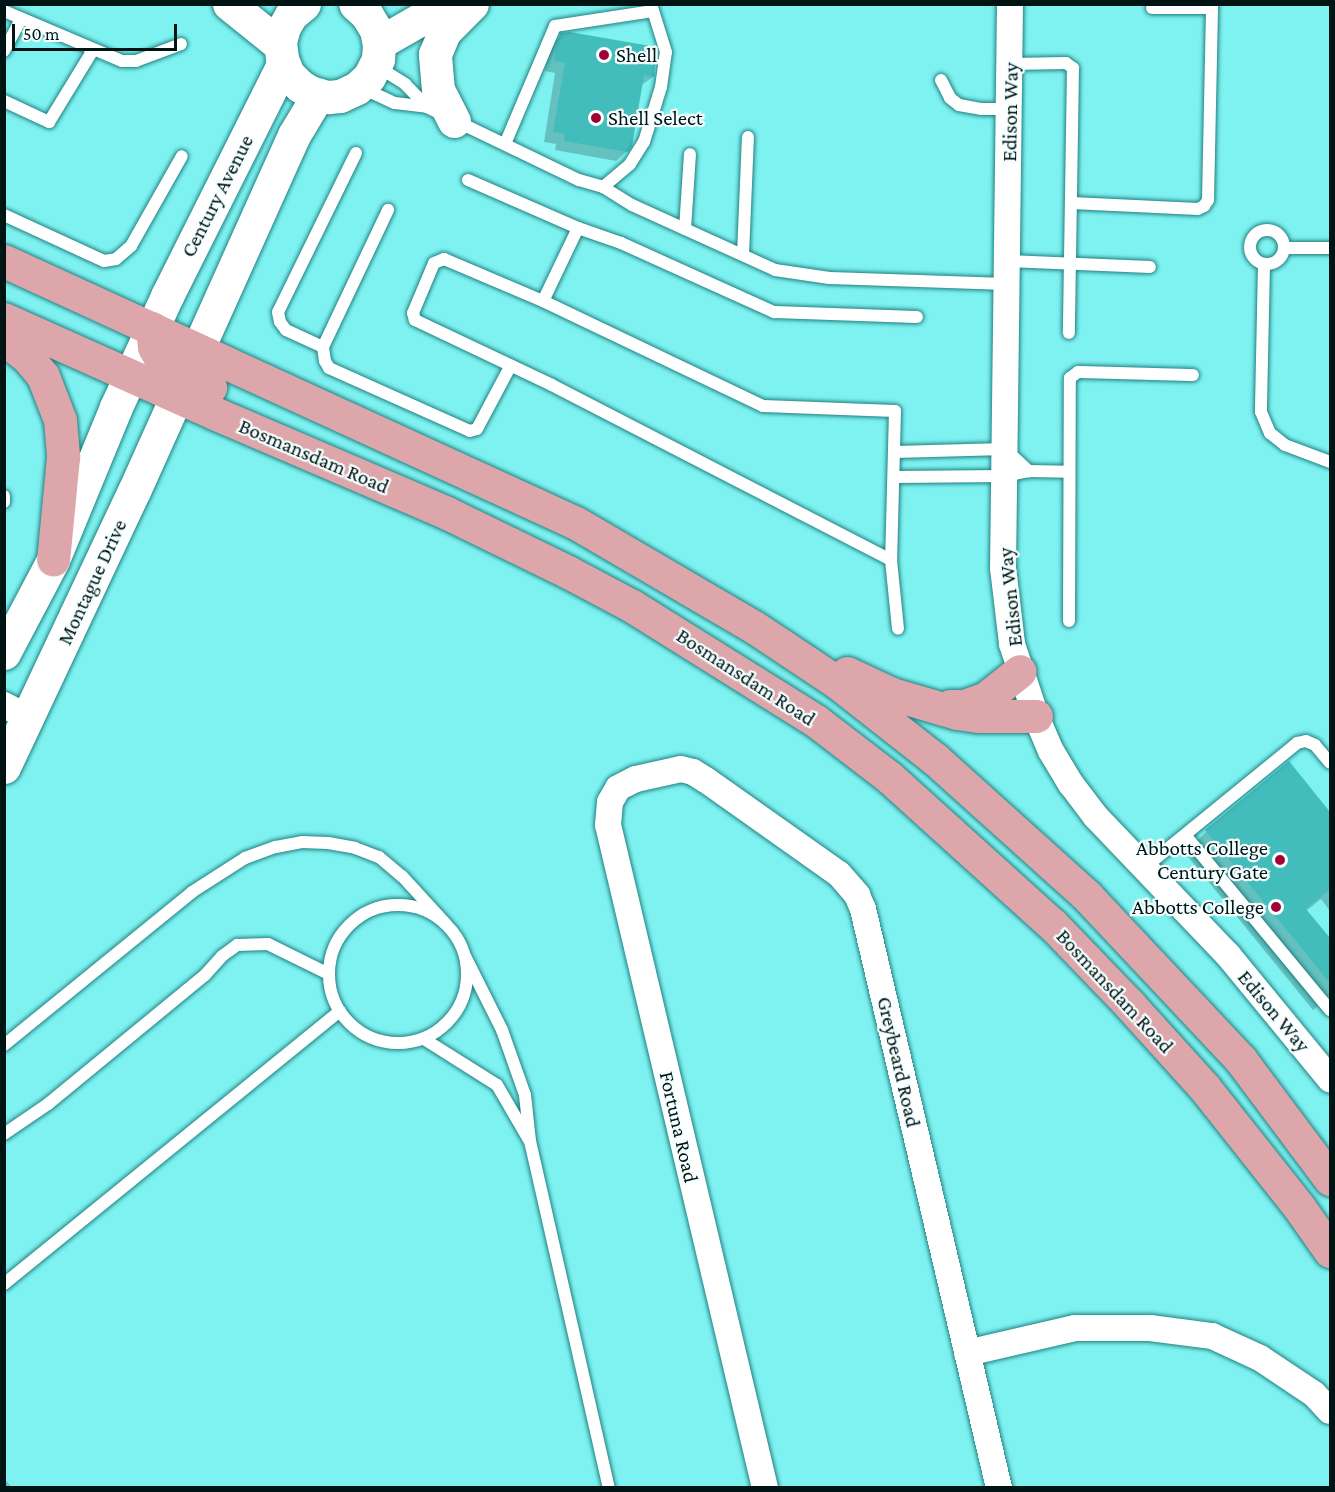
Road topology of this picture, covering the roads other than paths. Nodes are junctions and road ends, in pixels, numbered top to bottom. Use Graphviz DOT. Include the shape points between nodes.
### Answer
graph roads {
  1 [pos="230,4"];
  2 [pos="355,4"];
  3 [pos="455,4"];
  4 [pos="472,4"];
  5 [pos="1010,4"];
  6 [pos="303,5"];
  7 [pos="1212,6"];
  8 [pos="652,8"];
  9 [pos="1152,8"];
  10 [pos="4,11"];
  11 [pos="21,19"];
  12 [pos="181,44"];
  13 [pos="93,50"];
  14 [pos="4,51"];
  15 [pos="282,54"];
  16 [pos="1011,64"];
  17 [pos="371,65"];
  18 [pos="941,80"];
  19 [pos="318,95"];
  20 [pos="4,101"];
  21 [pos="1010,109"];
  22 [pos="441,114"];
  23 [pos="748,137"];
  24 [pos="505,144"];
  25 [pos="356,153"];
  26 [pos="690,154"];
  27 [pos="182,156"];
  28 [pos="468,180"];
  29 [pos="603,187"];
  30 [pos="1071,203"];
  31 [pos="388,210"];
  32 [pos="4,215"];
  33 [pos="578,228"];
  34 [pos="685,229"];
  35 [pos="1284,248"];
  36 [pos="1330,248"];
  37 [pos="743,255"];
  38 [pos="4,261"];
  39 [pos="1071,263"];
  40 [pos="1264,264"];
  41 [pos="1150,267"];
  42 [pos="1008,273"];
  43 [pos="543,301"];
  44 [pos="917,317"];
  45 [pos="4,319"];
  46 [pos="152,328"];
  47 [pos="1069,333"];
  48 [pos="4,339"];
  49 [pos="323,347"];
  50 [pos="511,365"];
  51 [pos="186,373"];
  52 [pos="130,375"];
  53 [pos="1193,375"];
  54 [pos="1005,449"];
  55 [pos="895,452"];
  56 [pos="1330,462"];
  57 [pos="1029,471"];
  58 [pos="1068,472"];
  59 [pos="1004,476"];
  60 [pos="894,477"];
  61 [pos="4,496"];
  62 [pos="4,502"];
  63 [pos="53,560"];
  64 [pos="891,560"];
  65 [pos="1069,621"];
  66 [pos="754,627"];
  67 [pos="898,629"];
  68 [pos="4,653"];
  69 [pos="1020,671"];
  70 [pos="928,705"];
  71 [pos="16,711"];
  72 [pos="1036,716"];
  73 [pos="1330,763"];
  74 [pos="4,767"];
  75 [pos="636,779"];
  76 [pos="1186,836"];
  77 [pos="1144,868"];
  78 [pos="445,923"];
  79 [pos="465,956"];
  80 [pos="329,974"];
  81 [pos="1330,1010"];
  82 [pos="340,1011"];
  83 [pos="424,1039"];
  84 [pos="4,1045"];
  85 [pos="1330,1077"];
  86 [pos="4,1134"];
  87 [pos="530,1141"];
  88 [pos="1330,1179"];
  89 [pos="1330,1251"];
  90 [pos="4,1284"];
  91 [pos="967,1353"];
  92 [pos="1330,1411"];
  93 [pos="609,1488"];
  94 [pos="765,1488"];
  95 [pos="999,1488"];
  1 -- 15 [label="street"];
  2 -- 17 [label="street" via="371,20"];
  3 -- 17 [label="street" via="433,12"];
  4 -- 22 [label="street" via="445,31 435,54"];
  5 -- 16 [label="street, Edison Way"];
  6 -- 15 [label="street, Century Avenue" via="287,22"];
  7 -- 9 [label="lane"];
  7 -- 30 [label="lane" via="1208,200 1204,206 1198,209"];
  8 -- 24 [label="lane" via="555,26"];
  8 -- 29 [label="lane" via="666,52 661,87 644,142 630,164"];
  10 -- 11 [label="lane"];
  11 -- 13 [label="lane"];
  11 -- 14 [label="lane"];
  12 -- 13 [label="lane" via="131,62"];
  13 -- 20 [label="lane" via="49,122"];
  15 -- 19 [label="street" via="298,85"];
  15 -- 46 [label="street, Century Avenue"];
  16 -- 21 [label="street, Edison Way"];
  16 -- 30 [label="lane" via="1072,66"];
  17 -- 19 [label="street" via="340,96"];
  17 -- 22 [label="lane" via="405,84"];
  17 -- 22 [label="lane" via="395,103"];
  18 -- 21 [label="lane" via="950,98 959,105"];
  19 -- 51 [label="street, Century Avenue" via="294,135"];
  21 -- 42 [label="street, Edison Way"];
  22 -- 24 [label="lane"];
  23 -- 37 [label="lane"];
  24 -- 29 [label="lane" via="579,180"];
  25 -- 49 [label="lane" via="278,312 286,330"];
  26 -- 34 [label="lane"];
  27 -- 32 [label="lane" via="131,246 116,259 104,261"];
  28 -- 33 [label="lane"];
  29 -- 34 [label="lane"];
  30 -- 39 [label="lane"];
  31 -- 49 [label="lane"];
  33 -- 43 [label="lane"];
  33 -- 44 [label="lane" via="621,243 774,312"];
  34 -- 37 [label="lane"];
  35 -- 36 [label="lane"];
  35 -- 40 [label="lane" via="1278,261"];
  35 -- 40 [label="lane" via="1277,234 1259,232 1250,243 1250,250 1257,262"];
  37 -- 42 [label="lane" via="799,276"];
  38 -- 46 [label="main road"];
  39 -- 41 [label="lane"];
  39 -- 42 [label="lane"];
  39 -- 47 [label="lane"];
  40 -- 56 [label="lane" via="1261,412 1270,433 1285,445"];
  42 -- 54 [label="street, Edison Way"];
  43 -- 50 [label="lane" via="444,259 434,263 413,317"];
  43 -- 55 [label="lane" via="763,406 892,409 897,416"];
  45 -- 52 [label="main road, Bosmansdam Road"];
  46 -- 51 [label="main road" via="152,339 163,363"];
  46 -- 52 [label="street, Century Avenue"];
  48 -- 63 [label="main road" via="43,376 60,420 63,457"];
  49 -- 50 [label="lane" via="329,368 470,431 477,429"];
  50 -- 64 [label="lane"];
  51 -- 52 [label="main road, Bosmansdam Road"];
  51 -- 66 [label="main road, Bosmansdam Road" via="576,523"];
  51 -- 71 [label="street, Montague Drive"];
  51 -- 89 [label="main road, Bosmansdam Road" via="447,513 632,606 816,721 889,777 1053,925 1129,1004 1204,1087"];
  52 -- 63 [label="street"];
  53 -- 58 [label="lane" via="1072,375"];
  54 -- 55 [label="lane"];
  54 -- 57 [label="lane"];
  54 -- 59 [label="street, Edison Way"];
  55 -- 60 [label="lane"];
  57 -- 58 [label="lane"];
  57 -- 59 [label="lane"];
  58 -- 65 [label="lane"];
  59 -- 60 [label="lane"];
  59 -- 69 [label="street, Edison Way" via="1003,567 1012,644"];
  60 -- 64 [label="lane"];
  61 -- 62 [label="lane"];
  63 -- 68 [label="street"];
  64 -- 67 [label="lane"];
  66 -- 70 [label="main road" via="861,681"];
  66 -- 88 [label="main road, Bosmansdam Road" via="838,683 935,759 1087,896 1241,1060"];
  69 -- 70 [label="main road" via="978,702 964,706"];
  69 -- 72 [label="street, Edison Way"];
  70 -- 72 [label="main road" via="973,715"];
  71 -- 74 [label="street, Montague Drive"];
  72 -- 77 [label="street, Edison Way" via="1071,784"];
  73 -- 76 [label="lane" via="1315,745 1297,743"];
  75 -- 91 [label="street, Greybeard Road" via="681,769 693,772 839,874 856,895"];
  75 -- 94 [label="street, Fortuna Road" via="618,788 610,802 608,825"];
  76 -- 77 [label="lane"];
  76 -- 81 [label="lane"];
  77 -- 85 [label="street, Edison Way" via="1228,955"];
  78 -- 79 [label="lane" via="458,938"];
  78 -- 80 [label="lane" via="426,910 404,905 381,906 344,931 333,951"];
  78 -- 84 [label="lane" via="379,857 328,843 276,847 245,858 192,892"];
  79 -- 83 [label="lane" via="465,995 449,1021"];
  79 -- 87 [label="lane" via="519,1074 530,1121"];
  80 -- 82 [label="lane"];
  80 -- 86 [label="lane" via="268,944 237,945 57,1097"];
  82 -- 83 [label="lane" via="365,1035 384,1042"];
  82 -- 90 [label="lane"];
  83 -- 87 [label="lane" via="497,1085"];
  87 -- 93 [label="lane"];
  91 -- 92 [label="street" via="1075,1328 1150,1328 1212,1336 1260,1358 1314,1394"];
  91 -- 95 [label="street, Greybeard Road"];
}
